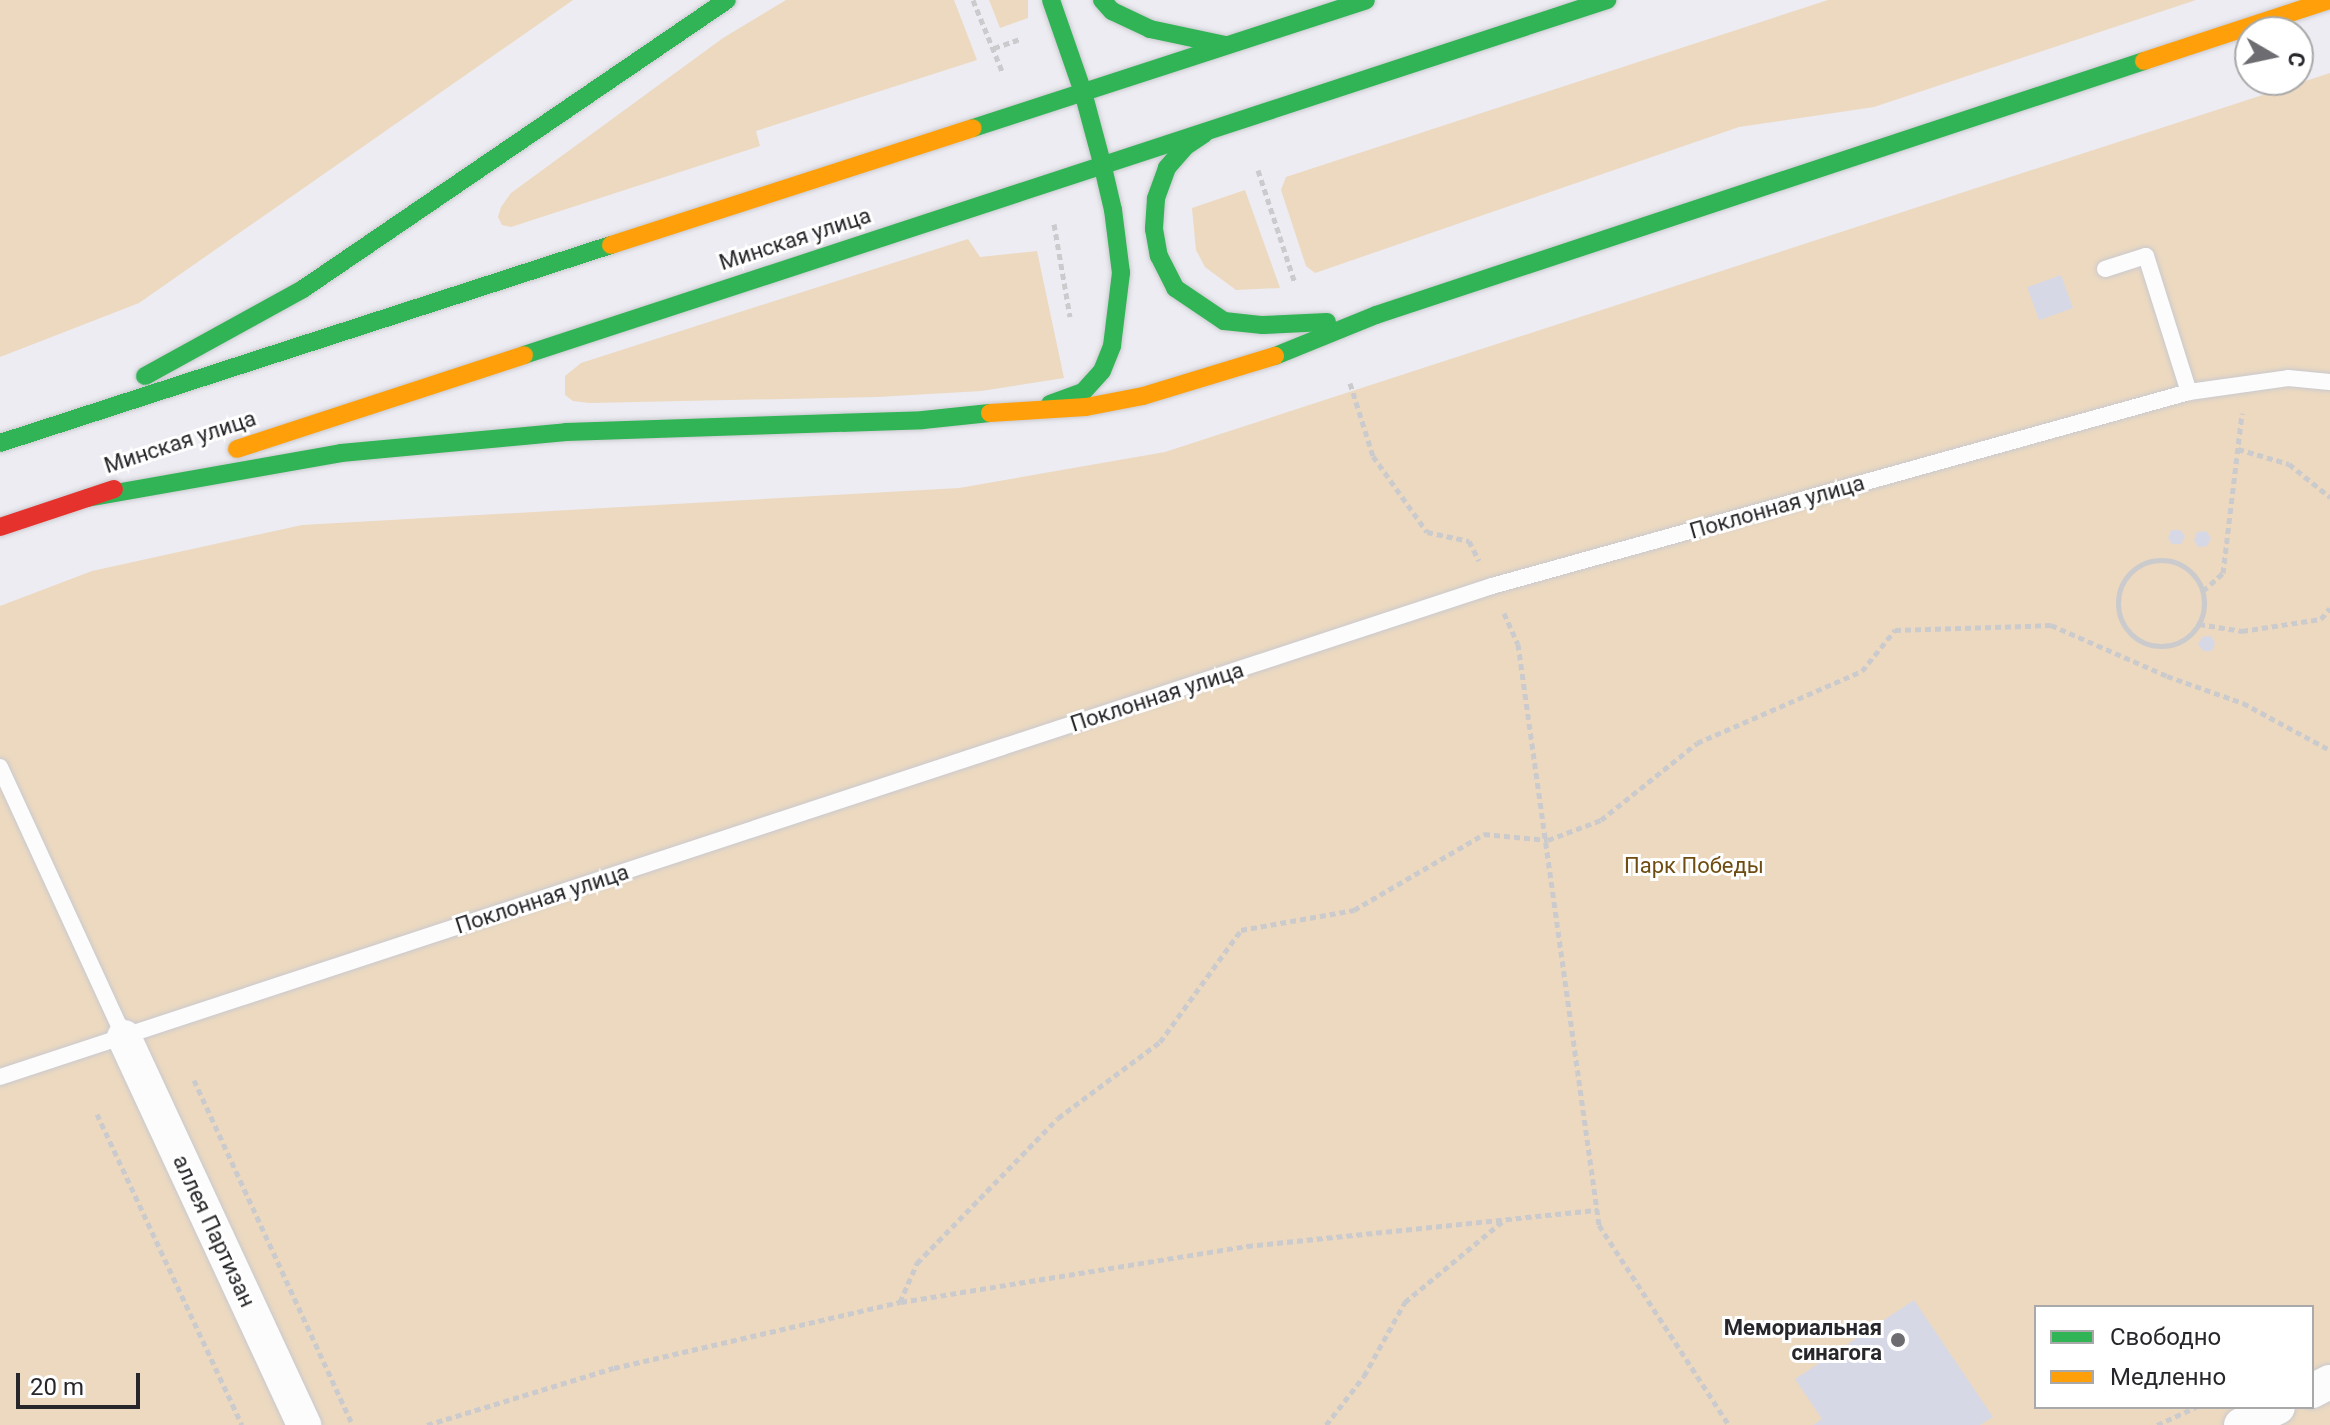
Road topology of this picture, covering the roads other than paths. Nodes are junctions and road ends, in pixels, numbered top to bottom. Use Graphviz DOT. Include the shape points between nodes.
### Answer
graph roads {
  1 [pos="727,0"];
  2 [pos="1051,0"];
  3 [pos="1102,0"];
  4 [pos="1366,0"];
  5 [pos="1607,0"];
  6 [pos="2330,0"];
  7 [pos="1227,45"];
  8 [pos="1083,92"];
  9 [pos="1215,127"];
  10 [pos="1102,163"];
  11 [pos="2105,269"];
  12 [pos="1376,315"];
  13 [pos="2330,382"];
  14 [pos="2189,392"];
  15 [pos="1040,408"];
  16 [pos="54,426"];
  17 [pos="0,443"];
  18 [pos="87,498"];
  19 [pos="0,527"];
  20 [pos="0,767"];
  21 [pos="124,1037"];
  22 [pos="0,1077"];
  23 [pos="2274,1409"];
  24 [pos="304,1425"];
  25 [pos="2241,1425"];
  1 -- 16 [label="main road" via="303,289"];
  2 -- 8 [label="main road"];
  3 -- 7 [label="main road" via="1112,11 1150,29"];
  4 -- 7 [label="main road"];
  5 -- 9 [label="main road, Минская улица"];
  6 -- 12 [label="main road"];
  7 -- 8 [label="main road"];
  8 -- 10 [label="main road"];
  8 -- 16 [label="main road"];
  9 -- 10 [label="main road, Минская улица"];
  9 -- 12 [label="main road" via="1185,147 1167,168 1156,199 1159,256 1175,288 1224,321 1309,325"];
  10 -- 15 [label="main road" via="1121,273 1112,346 1090,386"];
  10 -- 18 [label="main road, Минская улица"];
  11 -- 14 [label="lane" via="2146,256"];
  12 -- 15 [label="main road" via="1294,350 1143,396 1086,407"];
  13 -- 14 [label="lane, Поклонная улица" via="2288,378"];
  14 -- 21 [label="lane, Поклонная улица" via="1492,586"];
  15 -- 18 [label="main road" via="923,420 566,432 341,453"];
  16 -- 17 [label="main road"];
  18 -- 19 [label="main road, Минская улица"];
  20 -- 21 [label="lane"];
  21 -- 22 [label="lane, Поклонная улица"];
  21 -- 24 [label="street, аллея Партизан"];
  23 -- 25 [label="street"];
}
